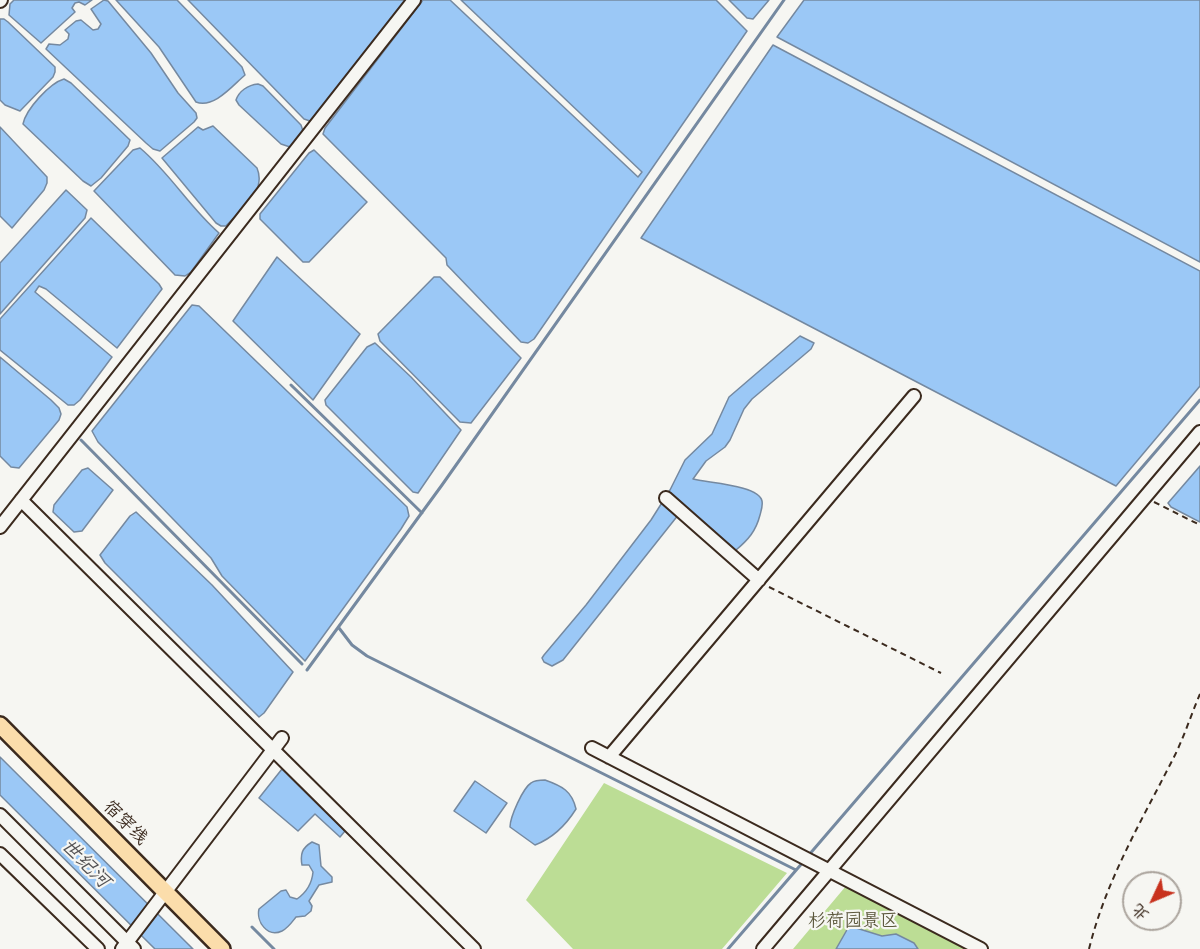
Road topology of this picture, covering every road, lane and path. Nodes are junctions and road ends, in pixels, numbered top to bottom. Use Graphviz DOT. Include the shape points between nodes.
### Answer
graph roads {
  1 [pos="414,0"];
  2 [pos="914,396"];
  3 [pos="1200,432"];
  4 [pos="1145,497"];
  5 [pos="666,498"];
  6 [pos="21,500"];
  7 [pos="1200,525"];
  8 [pos="0,527"];
  9 [pos="759,580"];
  10 [pos="941,673"];
  11 [pos="1200,694"];
  12 [pos="0,725"];
  13 [pos="282,738"];
  14 [pos="592,748"];
  15 [pos="273,750"];
  16 [pos="609,757"];
  17 [pos="0,815"];
  18 [pos="0,854"];
  19 [pos="829,871"];
  20 [pos="165,891"];
  21 [pos="128,947"];
  22 [pos="98,949"];
  23 [pos="222,949"];
  24 [pos="474,949"];
  25 [pos="763,949"];
  26 [pos="981,949"];
  27 [pos="1089,949"];
  1 -- 6 [label="street"];
  2 -- 9 [label="street"];
  3 -- 4 [label="street"];
  4 -- 7 [label="path"];
  4 -- 19 [label="street"];
  5 -- 9 [label="street"];
  6 -- 8 [label="street"];
  6 -- 15 [label="street"];
  9 -- 10 [label="path"];
  9 -- 16 [label="street"];
  11 -- 27 [label="path" via="1175,754 1117,868"];
  12 -- 20 [label="main road, 宿穿线"];
  13 -- 15 [label="street"];
  14 -- 16 [label="street"];
  15 -- 20 [label="street"];
  15 -- 24 [label="street"];
  16 -- 19 [label="street"];
  17 -- 21 [label="street"];
  18 -- 22 [label="street"];
  19 -- 25 [label="street"];
  19 -- 26 [label="street"];
  20 -- 21 [label="street"];
  20 -- 23 [label="main road, 宿穿线"];
}
